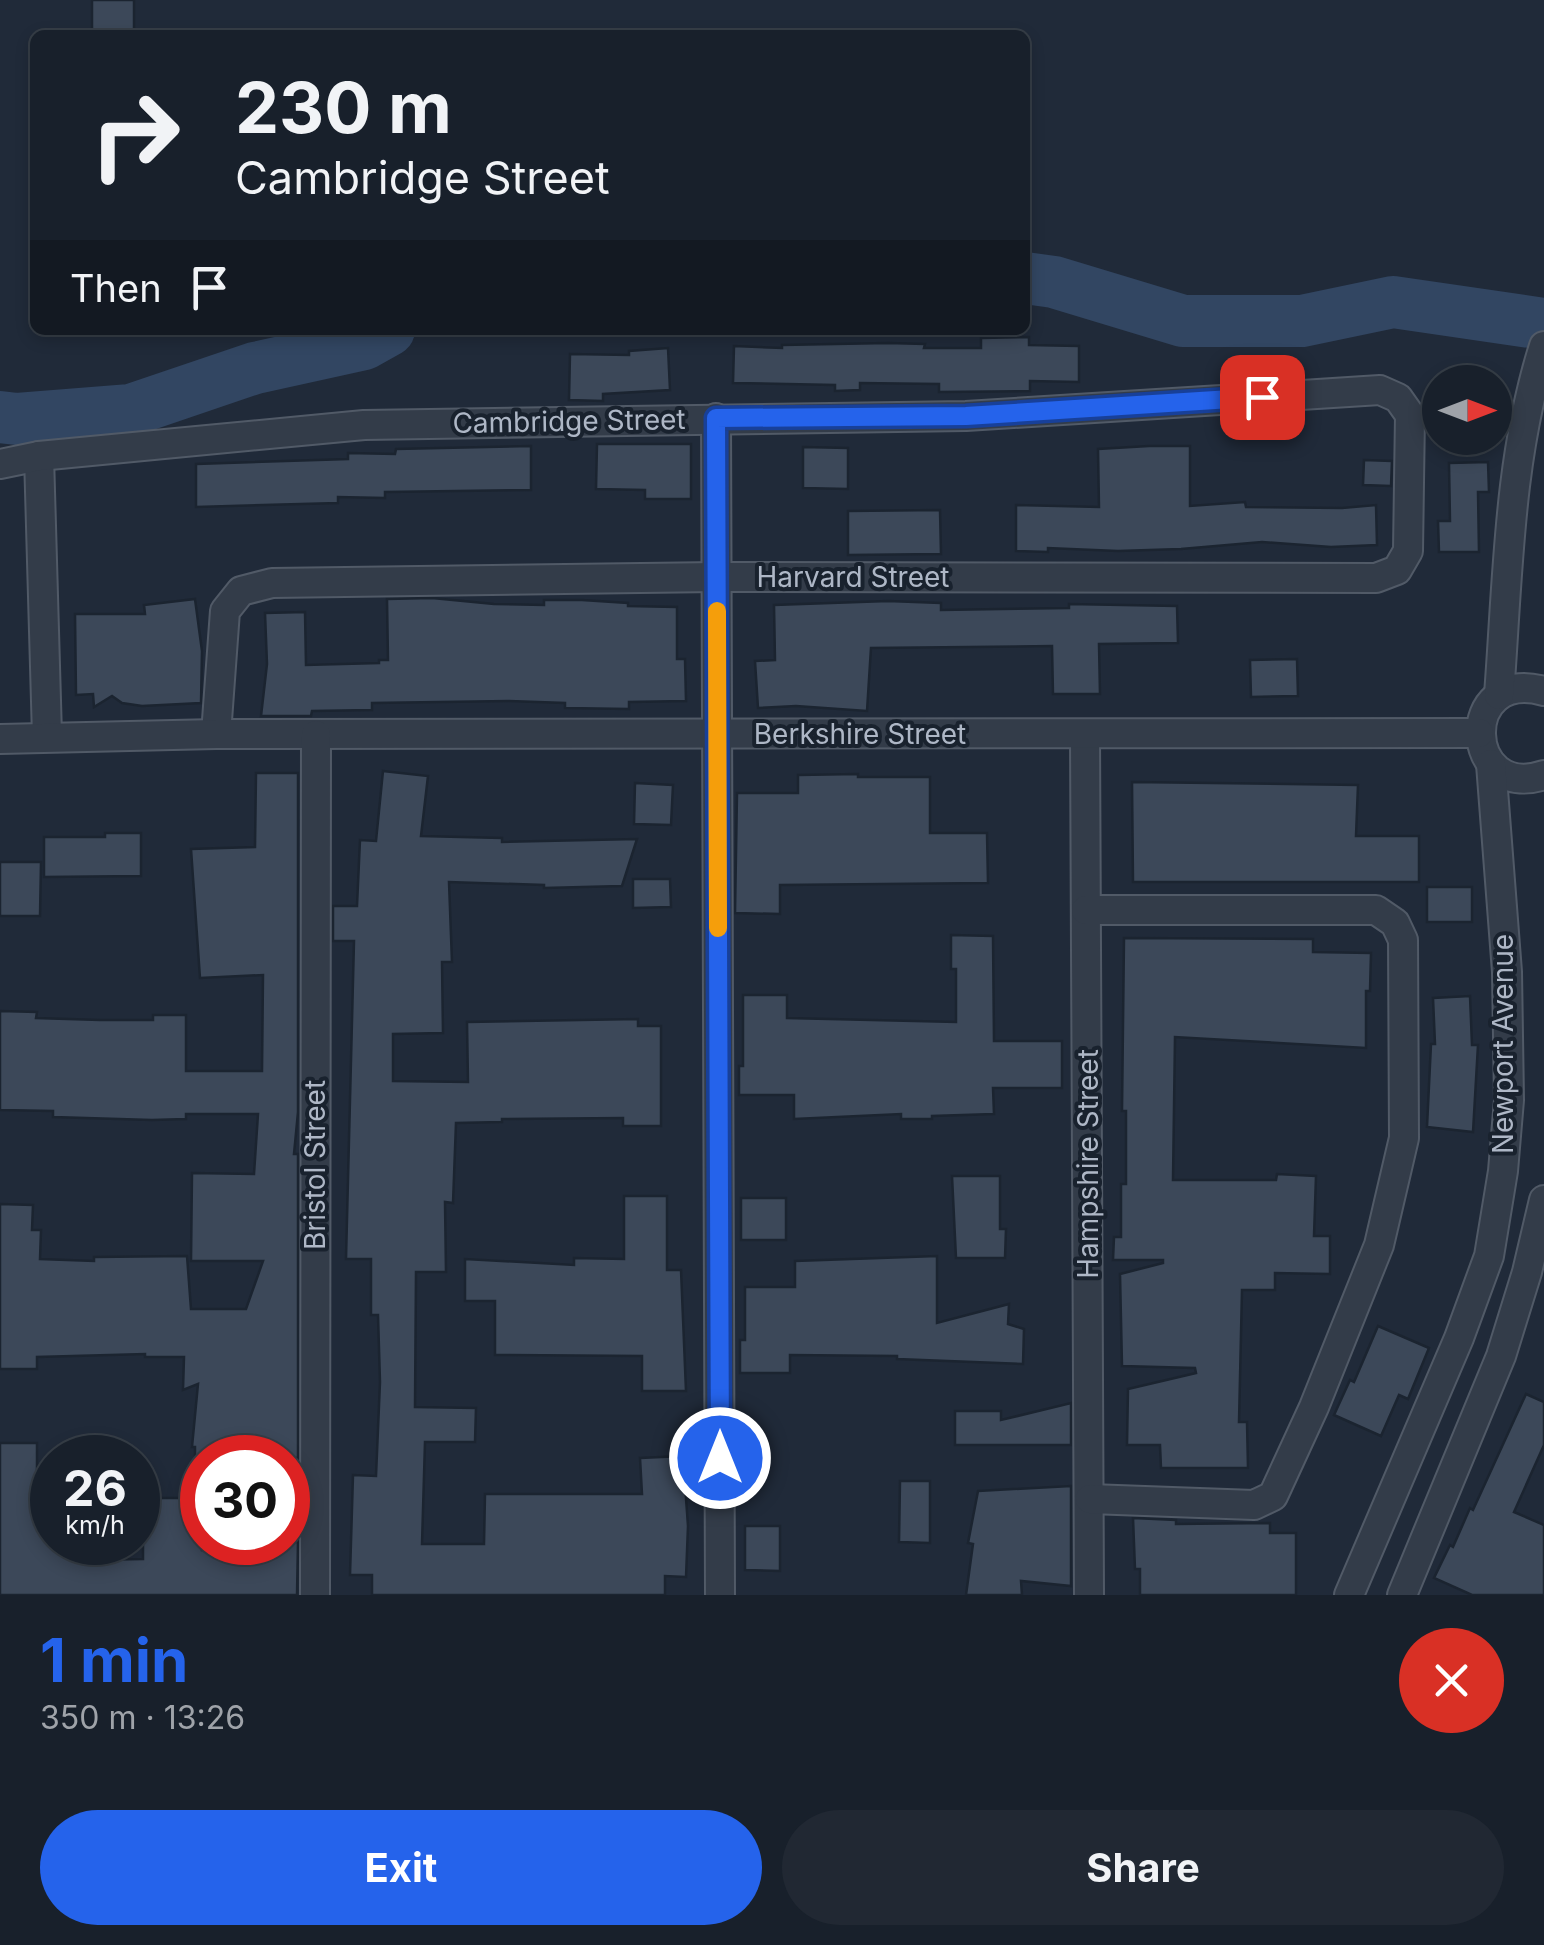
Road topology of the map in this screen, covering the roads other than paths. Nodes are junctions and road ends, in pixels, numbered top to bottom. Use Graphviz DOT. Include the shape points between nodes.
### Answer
graph roads {
  1 [pos="1544,346"];
  2 [pos="716,418"];
  3 [pos="40,456"];
  4 [pos="0,464"];
  5 [pos="717,577"];
  6 [pos="1376,578"];
  7 [pos="1544,690"];
  8 [pos="1499,695"];
  9 [pos="1479,733"];
  10 [pos="216,734"];
  11 [pos="718,734"];
  12 [pos="1085,734"];
  13 [pos="47,736"];
  14 [pos="316,736"];
  15 [pos="0,738"];
  16 [pos="1491,764"];
  17 [pos="1544,775"];
  18 [pos="1086,910"];
  19 [pos="1544,1200"];
  20 [pos="1090,1500"];
  21 [pos="315,1595"];
  22 [pos="720,1595"];
  23 [pos="1089,1595"];
  24 [pos="1348,1595"];
  25 [pos="1402,1595"];
  1 -- 8 [label="street" via="1529,394 1510,511"];
  2 -- 3 [label="street, Cambridge Street" via="364,424"];
  2 -- 5 [label="street"];
  2 -- 6 [label="street, Cambridge Street" via="966,416 1380,390 1398,398 1410,415 1408,551 1397,570"];
  3 -- 4 [label="street, Cambridge Street"];
  3 -- 13 [label="street"];
  5 -- 6 [label="street, Harvard Street"];
  5 -- 10 [label="street, Harvard Street" via="272,583 241,591 225,611"];
  5 -- 11 [label="street"];
  7 -- 8 [label="street" via="1512,688"];
  8 -- 9 [label="street"];
  9 -- 12 [label="street, Berkshire Street"];
  9 -- 16 [label="street, Newport Avenue"];
  10 -- 13 [label="street, Berkshire Street"];
  10 -- 14 [label="street, Berkshire Street"];
  11 -- 12 [label="street, Berkshire Street"];
  11 -- 14 [label="street, Berkshire Street"];
  11 -- 22 [label="street"];
  12 -- 18 [label="street, Hampshire Street"];
  13 -- 15 [label="street, Berkshire Street"];
  14 -- 21 [label="street, Bristol Street"];
  16 -- 17 [label="street" via="1518,779"];
  16 -- 24 [label="street, Newport Avenue" via="1509,1100 1489,1256"];
  18 -- 20 [label="street, Hampshire Street"];
  18 -- 20 [label="street" via="1376,910 1395,923 1403,940 1406,1077 1404,1138 1380,1246 1273,1496 1254,1505"];
  19 -- 25 [label="street" via="1500,1356"];
  20 -- 23 [label="street, Hampshire Street"];
}
